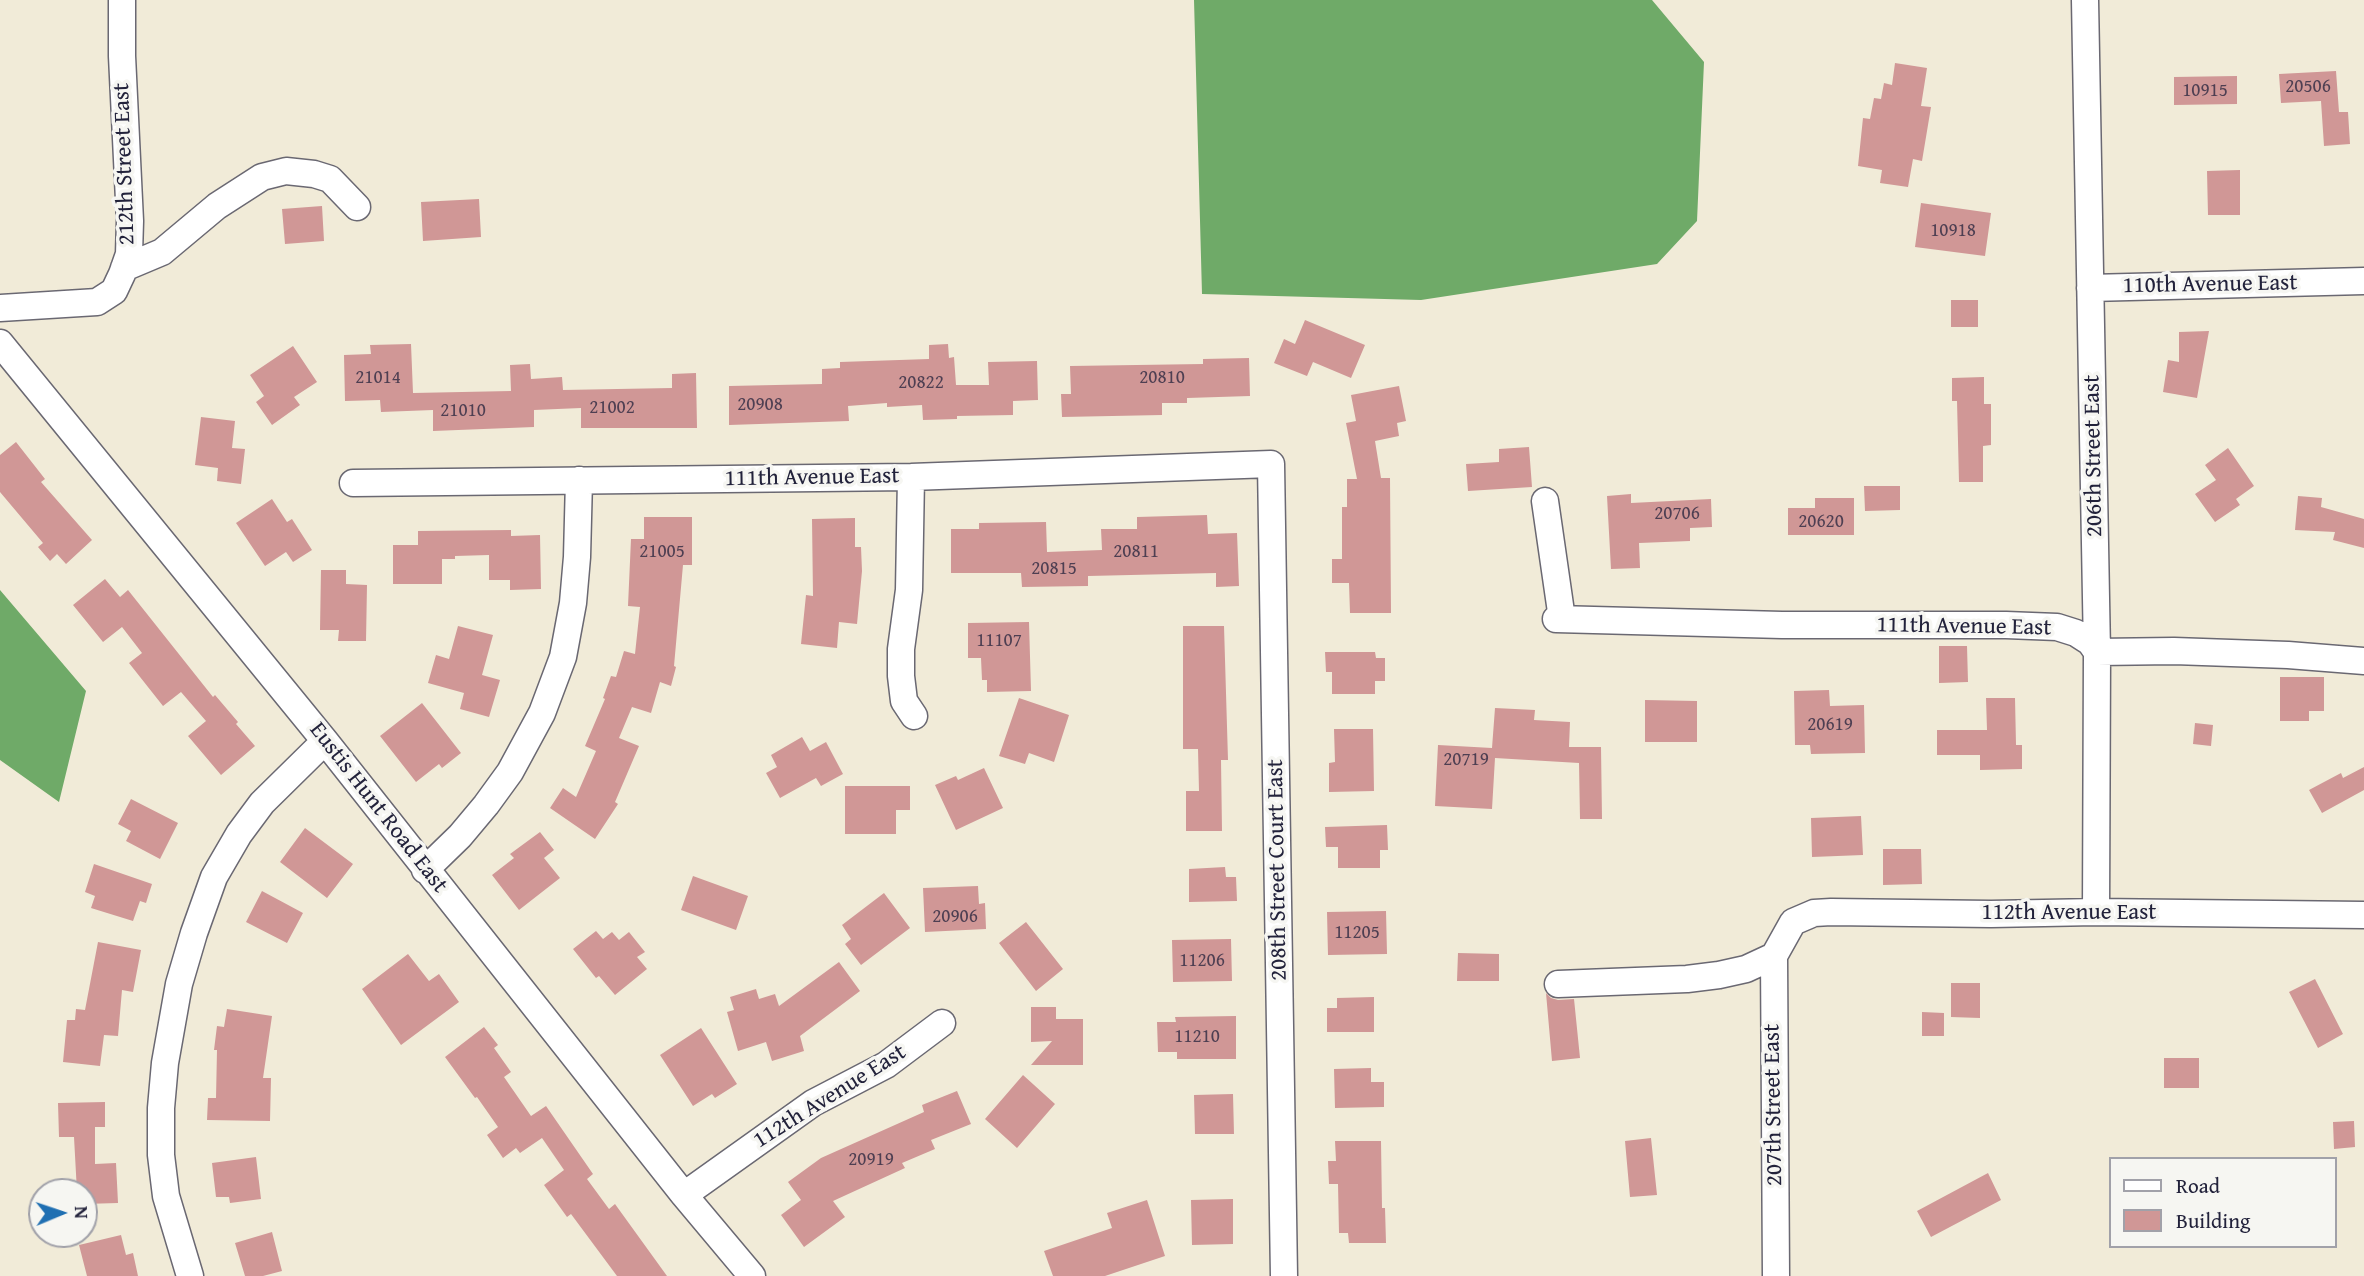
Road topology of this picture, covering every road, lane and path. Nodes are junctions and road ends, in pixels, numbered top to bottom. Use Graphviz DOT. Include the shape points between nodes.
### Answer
graph roads {
  1 [pos="122,0"];
  2 [pos="2085,0"];
  3 [pos="357,207"];
  4 [pos="124,268"];
  5 [pos="2364,281"];
  6 [pos="2091,288"];
  7 [pos="0,308"];
  8 [pos="0,343"];
  9 [pos="1271,464"];
  10 [pos="911,477"];
  11 [pos="579,480"];
  12 [pos="353,483"];
  13 [pos="1545,501"];
  14 [pos="2097,652"];
  15 [pos="2364,661"];
  16 [pos="914,716"];
  17 [pos="325,741"];
  18 [pos="425,870"];
  19 [pos="2096,912"];
  20 [pos="2364,915"];
  21 [pos="1780,947"];
  22 [pos="1558,984"];
  23 [pos="942,1024"];
  24 [pos="684,1195"];
  25 [pos="190,1276"];
  26 [pos="752,1276"];
  27 [pos="1284,1276"];
  28 [pos="1776,1276"];
  1 -- 4 [label="street, 212th Street East" via="130,221"];
  2 -- 6 [label="street, 206th Street East"];
  3 -- 4 [label="street" via="330,179 286,171 262,177 217,206 162,252"];
  4 -- 7 [label="street, 212th Street East" via="114,291 97,302"];
  5 -- 6 [label="street, 110th Avenue East"];
  6 -- 14 [label="street, 206th Street East"];
  8 -- 17 [label="street, Eustis Hunt Road East"];
  9 -- 10 [label="street, 111th Avenue East"];
  9 -- 27 [label="street, 208th Street Court East"];
  10 -- 11 [label="street, 111th Avenue East"];
  10 -- 16 [label="street" via="909,590 901,676 904,701"];
  11 -- 12 [label="street, 111th Avenue East"];
  11 -- 18 [label="street" via="573,603 563,657 542,713 486,805"];
  13 -- 14 [label="street, 111th Avenue East" via="1559,619 2057,627 2076,633"];
  14 -- 15 [label="street" via="2187,651"];
  14 -- 19 [label="street, 206th Street East"];
  17 -- 18 [label="street, Eustis Hunt Road East"];
  17 -- 25 [label="street" via="262,803 239,834 215,877 179,984 165,1063 161,1155 166,1196"];
  18 -- 24 [label="street, Eustis Hunt Road East"];
  19 -- 20 [label="street, 112th Avenue East"];
  19 -- 21 [label="street, 112th Avenue East" via="1814,913 1793,922"];
  21 -- 22 [label="street, 112th Avenue East" via="1746,969 1718,975"];
  21 -- 28 [label="street, 207th Street East"];
  23 -- 24 [label="street, 112th Avenue East" via="886,1065 813,1103"];
  24 -- 26 [label="street, Eustis Hunt Road East"];
}
